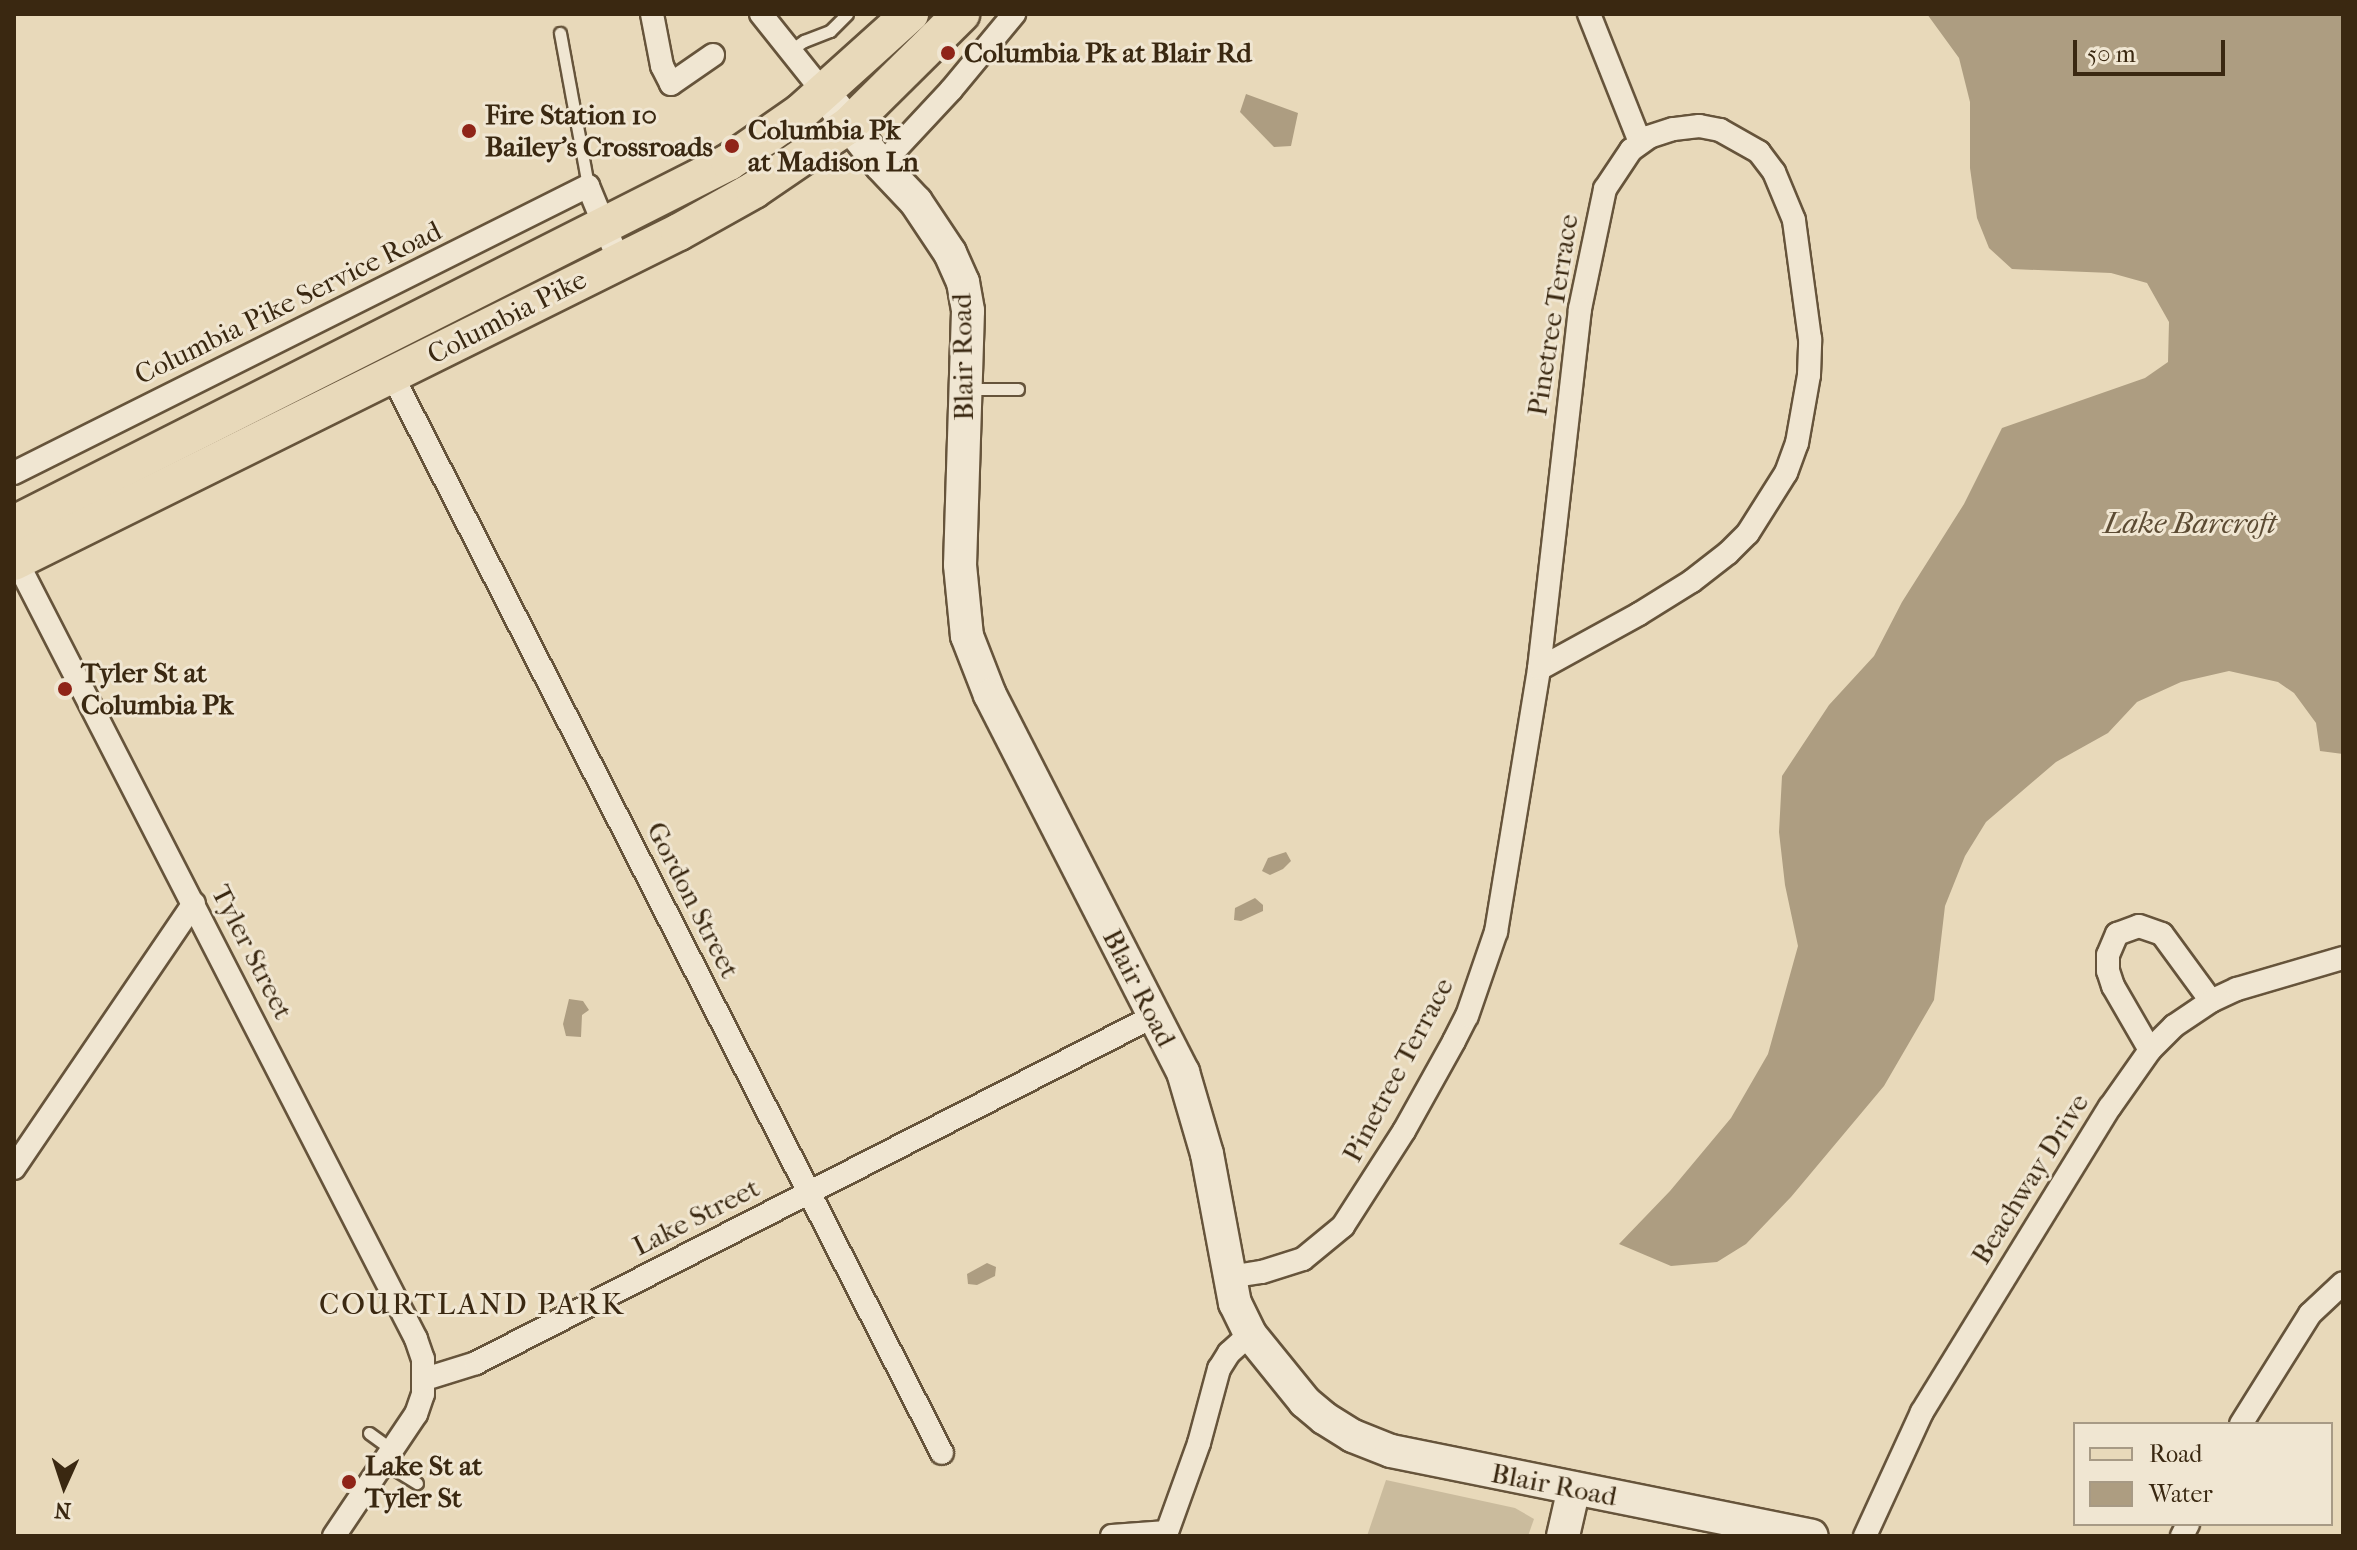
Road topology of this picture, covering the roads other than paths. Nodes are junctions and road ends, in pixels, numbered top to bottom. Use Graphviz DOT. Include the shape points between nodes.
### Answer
graph roads {
  1 [pos="652,14"];
  2 [pos="761,14"];
  3 [pos="847,14"];
  4 [pos="910,14"];
  5 [pos="961,14"];
  6 [pos="1014,14"];
  7 [pos="1589,14"];
  8 [pos="560,33"];
  9 [pos="791,50"];
  10 [pos="713,55"];
  11 [pos="824,93"];
  12 [pos="849,125"];
  13 [pos="1640,142"];
  14 [pos="881,165"];
  15 [pos="588,186"];
  16 [pos="605,226"];
  17 [pos="619,261"];
  18 [pos="392,375"];
  19 [pos="966,389"];
  20 [pos="1018,389"];
  21 [pos="14,473"];
  22 [pos="14,524"];
  23 [pos="15,560"];
  24 [pos="1539,669"];
  25 [pos="194,903"];
  26 [pos="2343,958"];
  27 [pos="2211,1001"];
  28 [pos="1154,1016"];
  29 [pos="2150,1050"];
  30 [pos="14,1168"];
  31 [pos="809,1193"];
  32 [pos="1229,1277"];
  33 [pos="2343,1283"];
  34 [pos="1250,1334"];
  35 [pos="425,1379"];
  36 [pos="2242,1422"];
  37 [pos="369,1433"];
  38 [pos="942,1453"];
  39 [pos="387,1456"];
  40 [pos="417,1483"];
  41 [pos="1574,1488"];
  42 [pos="1166,1534"];
  43 [pos="334,1536"];
  44 [pos="1112,1536"];
  45 [pos="1563,1536"];
  46 [pos="1812,1536"];
  47 [pos="1865,1536"];
  1 -- 10 [label="street" via="671,84"];
  2 -- 9 [label="street"];
  3 -- 9 [label="lane" via="830,31"];
  4 -- 11 [label="main road, Columbia Pike"];
  5 -- 12 [label="main road, Columbia Pike"];
  6 -- 14 [label="street"];
  7 -- 13 [label="street"];
  8 -- 15 [label="lane"];
  9 -- 11 [label="street"];
  11 -- 12 [label="street, Blair Road"];
  11 -- 16 [label="main road, Columbia Pike" via="729,162"];
  12 -- 14 [label="street, Blair Road"];
  12 -- 17 [label="main road, Columbia Pike" via="754,190"];
  13 -- 24 [label="street, Pinetree Terrace" via="1616,168 1595,226 1580,309"];
  13 -- 24 [label="street, Pinetree Terrace" via="1673,129 1720,130 1759,152 1774,172 1791,209 1802,261 1810,339 1805,405 1786,473 1748,533 1692,581"];
  14 -- 19 [label="street, Blair Road" via="936,229 963,282 968,311"];
  15 -- 16 [label="street"];
  15 -- 21 [label="street, Columbia Pike Service Road"];
  16 -- 17 [label="street"];
  16 -- 22 [label="main road, Columbia Pike"];
  17 -- 18 [label="main road, Columbia Pike"];
  18 -- 23 [label="main road, Columbia Pike"];
  18 -- 31 [label="street, Gordon Street"];
  19 -- 20 [label="lane"];
  19 -- 28 [label="street, Blair Road" via="960,565 967,636 990,695"];
  23 -- 25 [label="street, Tyler Street"];
  24 -- 32 [label="street, Pinetree Terrace" via="1496,932 1460,1028 1404,1131 1343,1226 1303,1259"];
  25 -- 30 [label="street"];
  25 -- 35 [label="street, Tyler Street" via="416,1339"];
  26 -- 27 [label="street, Beachway Drive"];
  27 -- 29 [label="street, Beachway Drive"];
  27 -- 29 [label="street" via="2162,934 2139,926 2117,934 2108,971"];
  28 -- 31 [label="street, Lake Street"];
  28 -- 32 [label="street, Blair Road" via="1196,1109"];
  29 -- 47 [label="street, Beachway Drive" via="1922,1412"];
  31 -- 35 [label="street, Lake Street" via="476,1363"];
  31 -- 38 [label="street, Gordon Street"];
  32 -- 34 [label="street, Blair Road"];
  33 -- 36 [label="street" via="2310,1314"];
  34 -- 41 [label="street, Blair Road" via="1305,1402 1353,1436 1391,1451"];
  34 -- 42 [label="street" via="1219,1369"];
  35 -- 39 [label="street" via="416,1414"];
  37 -- 39 [label="lane"];
  39 -- 40 [label="lane"];
  39 -- 43 [label="street"];
  41 -- 45 [label="street"];
  41 -- 46 [label="street, Blair Road"];
  42 -- 44 [label="street"];
}
